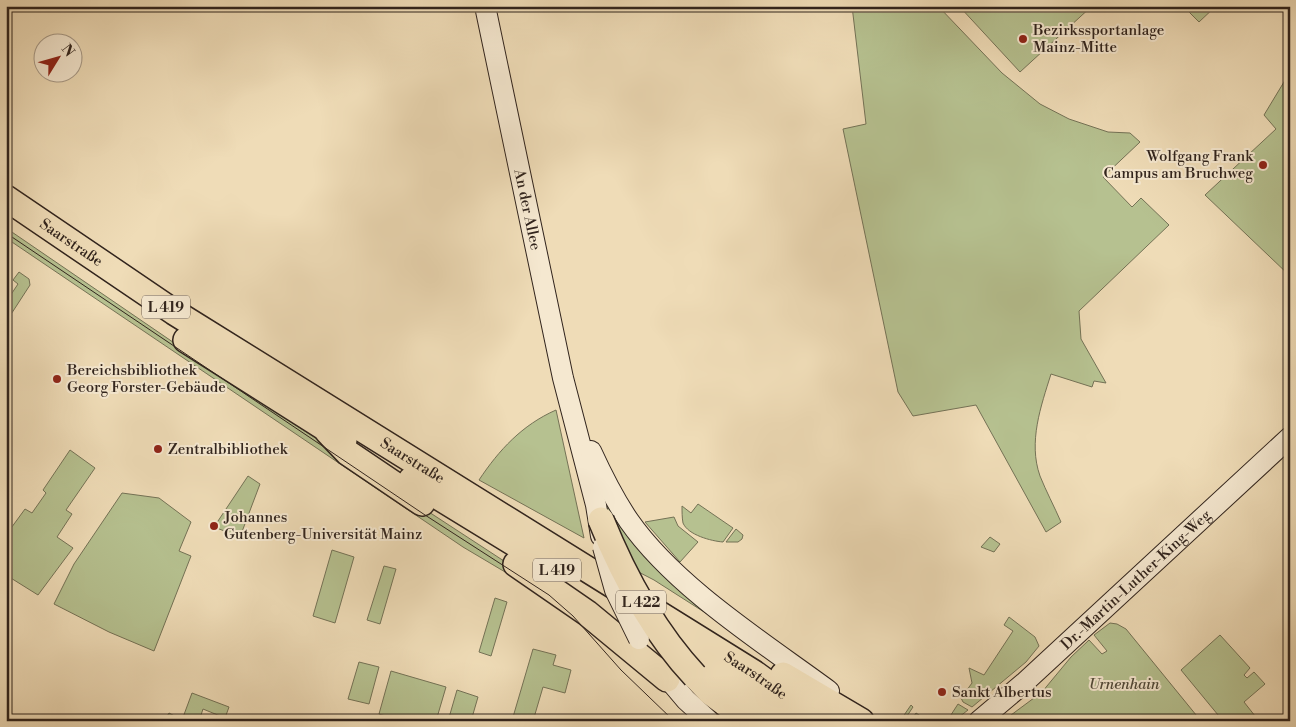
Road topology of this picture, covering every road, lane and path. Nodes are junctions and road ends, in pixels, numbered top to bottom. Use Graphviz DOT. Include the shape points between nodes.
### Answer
graph roads {
  1 [pos="485,6"];
  2 [pos="6,198"];
  3 [pos="6,217"];
  4 [pos="573,410"];
  5 [pos="322,426"];
  6 [pos="1290,437"];
  7 [pos="497,512"];
  8 [pos="598,514"];
  9 [pos="667,679"];
  10 [pos="709,721"];
  11 [pos="749,721"];
  12 [pos="787,721"];
  13 [pos="820,721"];
  14 [pos="861,721"];
  15 [pos="870,721"];
  16 [pos="979,721"];
  1 -- 4 [label="main road, An der Allee / L 422" via="563,378"];
  2 -- 7 [label="highway, Saarstraße / L 419" via="174,312 366,434"];
  3 -- 5 [label="highway, Saarstraße / L 419" via="229,368"];
  4 -- 8 [label="main road, L 422"];
  4 -- 15 [label="main road, L 422" via="614,497 659,557 710,601"];
  5 -- 9 [label="highway" via="348,453 535,575"];
  5 -- 12 [label="highway, Saarstraße / L 419" via="642,622"];
  6 -- 16 [label="main road, Dr.-Martin-Luther-King-Weg"];
  7 -- 13 [label="highway, Saarstraße / L 419" via="754,673"];
  7 -- 14 [label="highway, L 419" via="526,518 592,553 661,594 802,688"];
  8 -- 9 [label="main road, L 422, bridge" via="615,590 639,639"];
  8 -- 11 [label="highway, L 422, bridge" via="621,566 651,619 710,692"];
  9 -- 10 [label="main road"];
}
